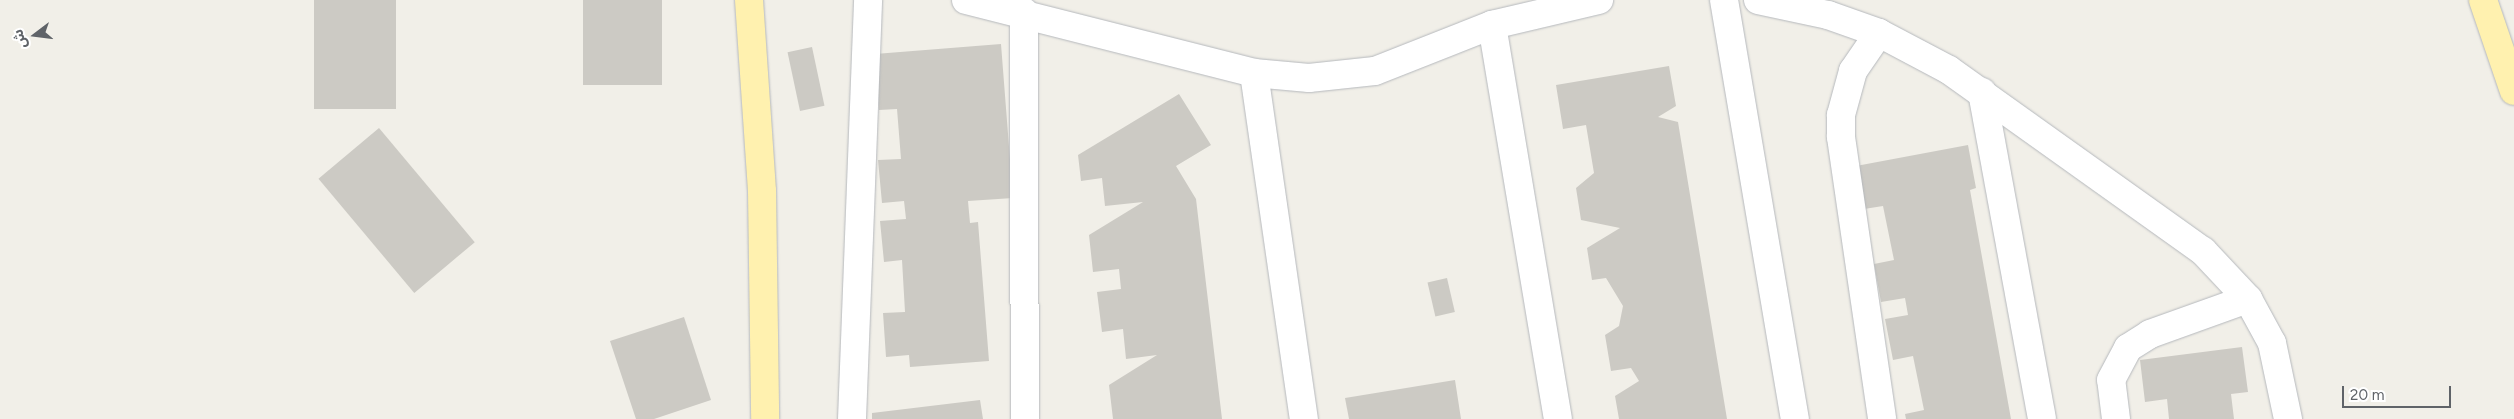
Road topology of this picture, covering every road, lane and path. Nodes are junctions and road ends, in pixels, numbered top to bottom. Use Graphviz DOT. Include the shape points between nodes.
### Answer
graph roads {
  1 [pos="749,0"];
  2 [pos="868,0"];
  3 [pos="966,0"];
  4 [pos="1599,0"];
  5 [pos="1724,0"];
  6 [pos="1758,0"];
  7 [pos="2484,0"];
  8 [pos="1024,12"];
  9 [pos="1492,25"];
  10 [pos="1879,33"];
  11 [pos="1254,73"];
  12 [pos="2514,91"];
  13 [pos="1982,92"];
  14 [pos="2248,299"];
  15 [pos="765,419"];
  16 [pos="852,419"];
  17 [pos="1025,419"];
  18 [pos="1304,419"];
  19 [pos="1558,419"];
  20 [pos="1795,419"];
  21 [pos="1882,419"];
  22 [pos="2042,419"];
  23 [pos="2116,419"];
  24 [pos="2288,419"];
  1 -- 15 [label="main road" via="762,190"];
  2 -- 16 [label="street"];
  3 -- 8 [label="street"];
  4 -- 9 [label="street"];
  5 -- 20 [label="street"];
  6 -- 10 [label="street" via="1828,15"];
  7 -- 12 [label="main road"];
  8 -- 11 [label="street"];
  8 -- 17 [label="street"];
  9 -- 11 [label="street" via="1375,71 1309,78"];
  9 -- 19 [label="street"];
  10 -- 13 [label="street"];
  10 -- 21 [label="street" via="1853,71 1841,115 1841,137"];
  11 -- 18 [label="street"];
  13 -- 14 [label="street" via="2203,251"];
  13 -- 22 [label="street"];
  14 -- 23 [label="street" via="2150,334 2128,348 2111,380"];
  14 -- 24 [label="street" via="2272,343"];
}
